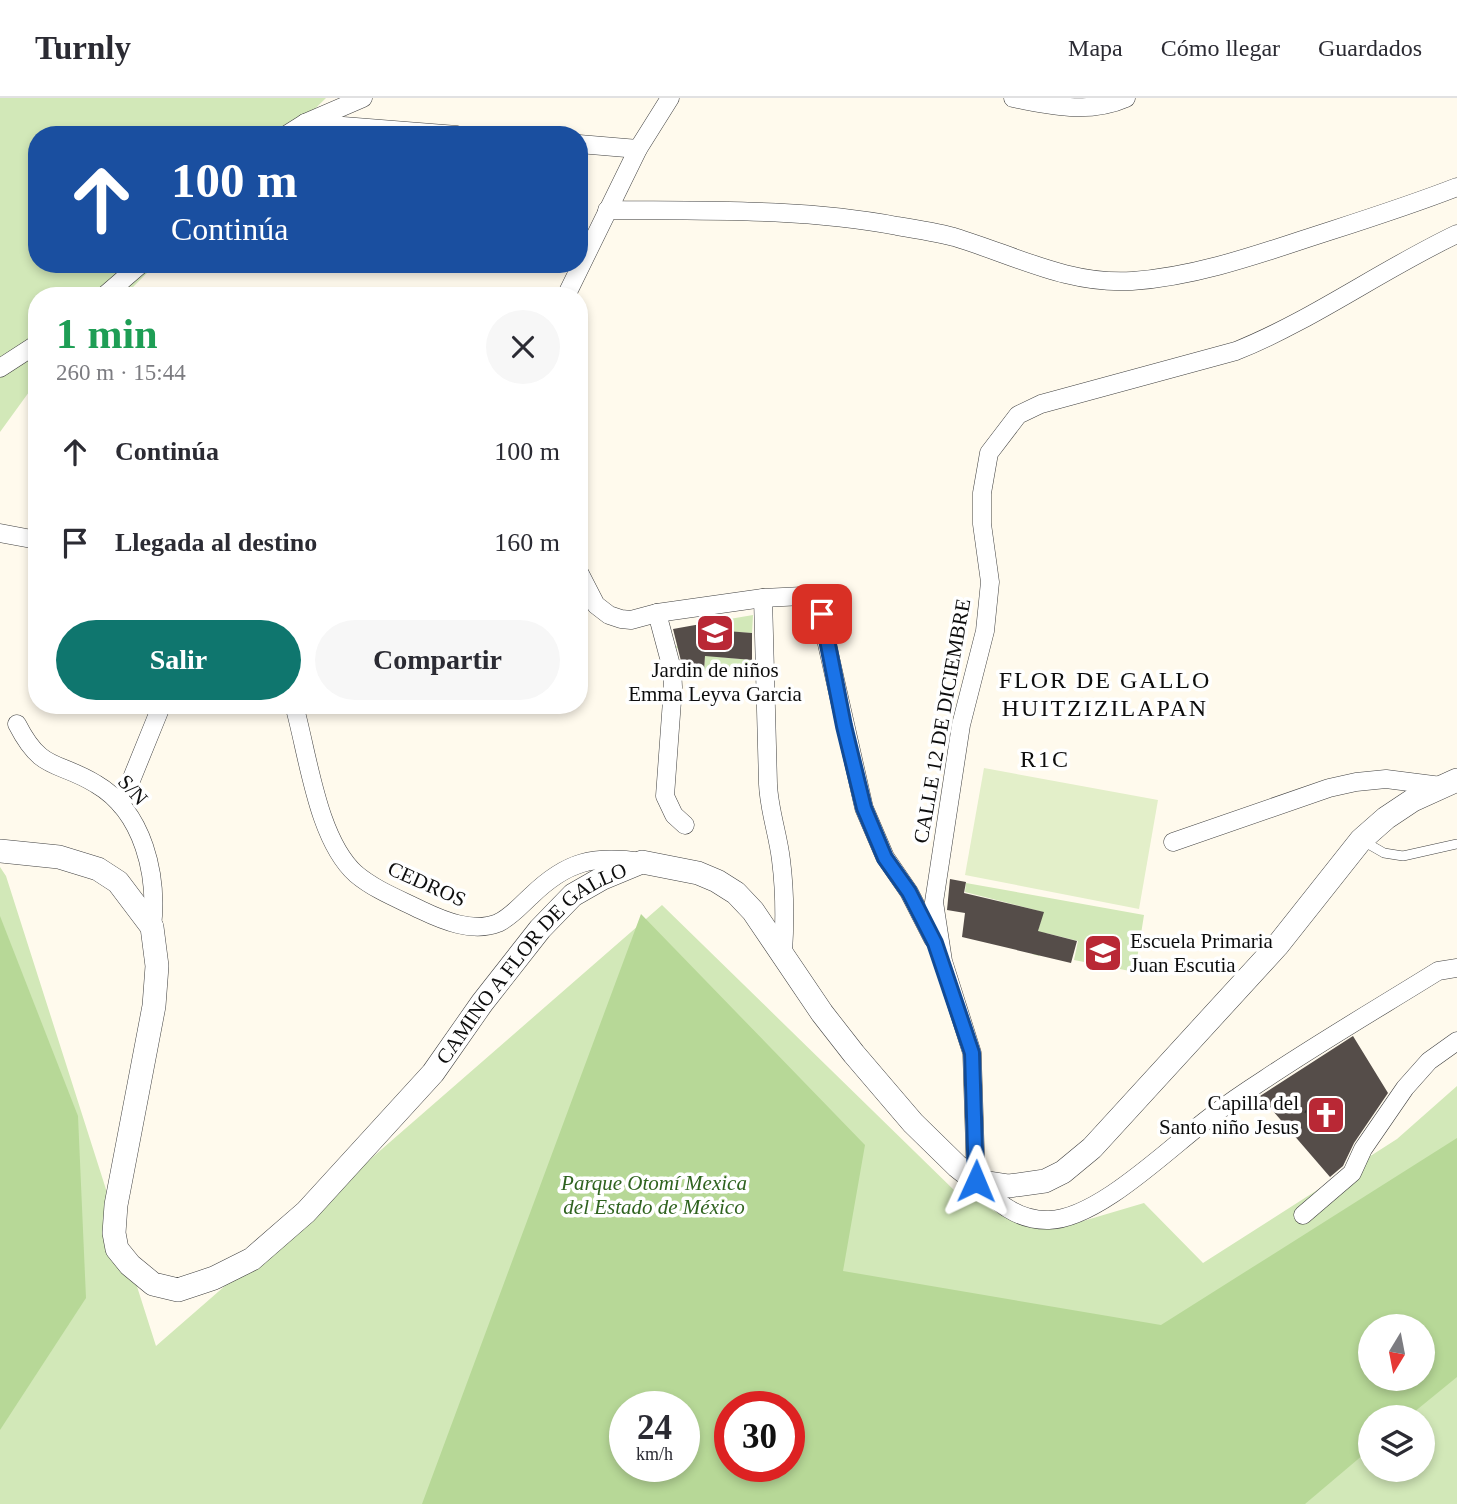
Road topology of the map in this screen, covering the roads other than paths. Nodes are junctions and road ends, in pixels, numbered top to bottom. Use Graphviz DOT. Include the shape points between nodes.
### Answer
graph roads {
  1 [pos="363,98"];
  2 [pos="670,98"];
  3 [pos="1013,98"];
  4 [pos="1126,98"];
  5 [pos="305,123"];
  6 [pos="300,126"];
  7 [pos="343,126"];
  8 [pos="588,145"];
  9 [pos="638,149"];
  10 [pos="1457,187"];
  11 [pos="607,210"];
  12 [pos="1457,234"];
  13 [pos="588,250"];
  14 [pos="131,273"];
  15 [pos="114,287"];
  16 [pos="28,350"];
  17 [pos="0,368"];
  18 [pos="0,533"];
  19 [pos="28,538"];
  20 [pos="588,589"];
  21 [pos="763,598"];
  22 [pos="657,613"];
  23 [pos="158,714"];
  24 [pos="295,714"];
  25 [pos="17,724"];
  26 [pos="1449,783"];
  27 [pos="121,804"];
  28 [pos="685,825"];
  29 [pos="1361,840"];
  30 [pos="1173,842"];
  31 [pos="1457,844"];
  32 [pos="0,851"];
  33 [pos="642,862"];
  34 [pos="152,927"];
  35 [pos="783,953"];
  36 [pos="943,961"];
  37 [pos="1457,968"];
  38 [pos="1457,1041"];
  39 [pos="976,1181"];
  40 [pos="1303,1215"];
  1 -- 5 [label="street"];
  2 -- 9 [label="street"];
  3 -- 4 [label="street" via="1094,108"];
  5 -- 6 [label="street"];
  5 -- 7 [label="street"];
  8 -- 9 [label="street"];
  9 -- 11 [label="street"];
  10 -- 11 [label="street" via="1264,252 1132,281 1063,275 952,237 894,225 767,212"];
  11 -- 13 [label="street"];
  12 -- 36 [label="street, CALLE 12 DE DICIEMBRE" via="1266,339 1041,404 1018,415 1005,430 989,453 982,493 989,582 985,631 961,725 934,902"];
  14 -- 15 [label="street"];
  16 -- 17 [label="street"];
  18 -- 19 [label="street"];
  20 -- 22 [label="street" via="596,605 609,615 631,620"];
  21 -- 22 [label="street"];
  21 -- 35 [label="street" via="768,784 781,858"];
  21 -- 36 [label="street" via="803,596 818,604 873,833 921,913"];
  22 -- 28 [label="street" via="673,687 665,796"];
  23 -- 27 [label="street"];
  24 -- 33 [label="street, CEDROS" via="321,810 338,853 358,876 432,915 475,928 487,926 512,915 552,876 572,865 603,859"];
  25 -- 27 [label="street, S/N" via="38,756 93,782"];
  26 -- 29 [label="street" via="1413,800"];
  26 -- 30 [label="street" via="1385,779 1347,784"];
  27 -- 34 [label="street, S/N" via="148,860 155,901"];
  29 -- 31 [label="lane" via="1384,853 1403,856"];
  29 -- 39 [label="street" via="1277,946 1092,1147 1045,1181 1009,1186"];
  32 -- 34 [label="street, CAMINO A FLOR DE GALLO" via="59,857 98,869 118,882"];
  33 -- 34 [label="street, CAMINO A FLOR DE GALLO" via="573,895 548,921 433,1073 306,1212 252,1259 178,1290 153,1284 131,1265 117,1249 114,1233 154,1006 157,965"];
  33 -- 35 [label="street, CAMINO A FLOR DE GALLO" via="677,867 736,893"];
  35 -- 39 [label="street, CAMINO A FLOR DE GALLO" via="854,1054 913,1123"];
  36 -- 39 [label="street, CALLE 12 DE DICIEMBRE" via="972,1053"];
  37 -- 39 [label="street" via="1438,971 1267,1078 1212,1115 1149,1168 1071,1216 1026,1218 998,1202"];
  38 -- 40 [label="street" via="1429,1061 1405,1088 1352,1172"];
}
